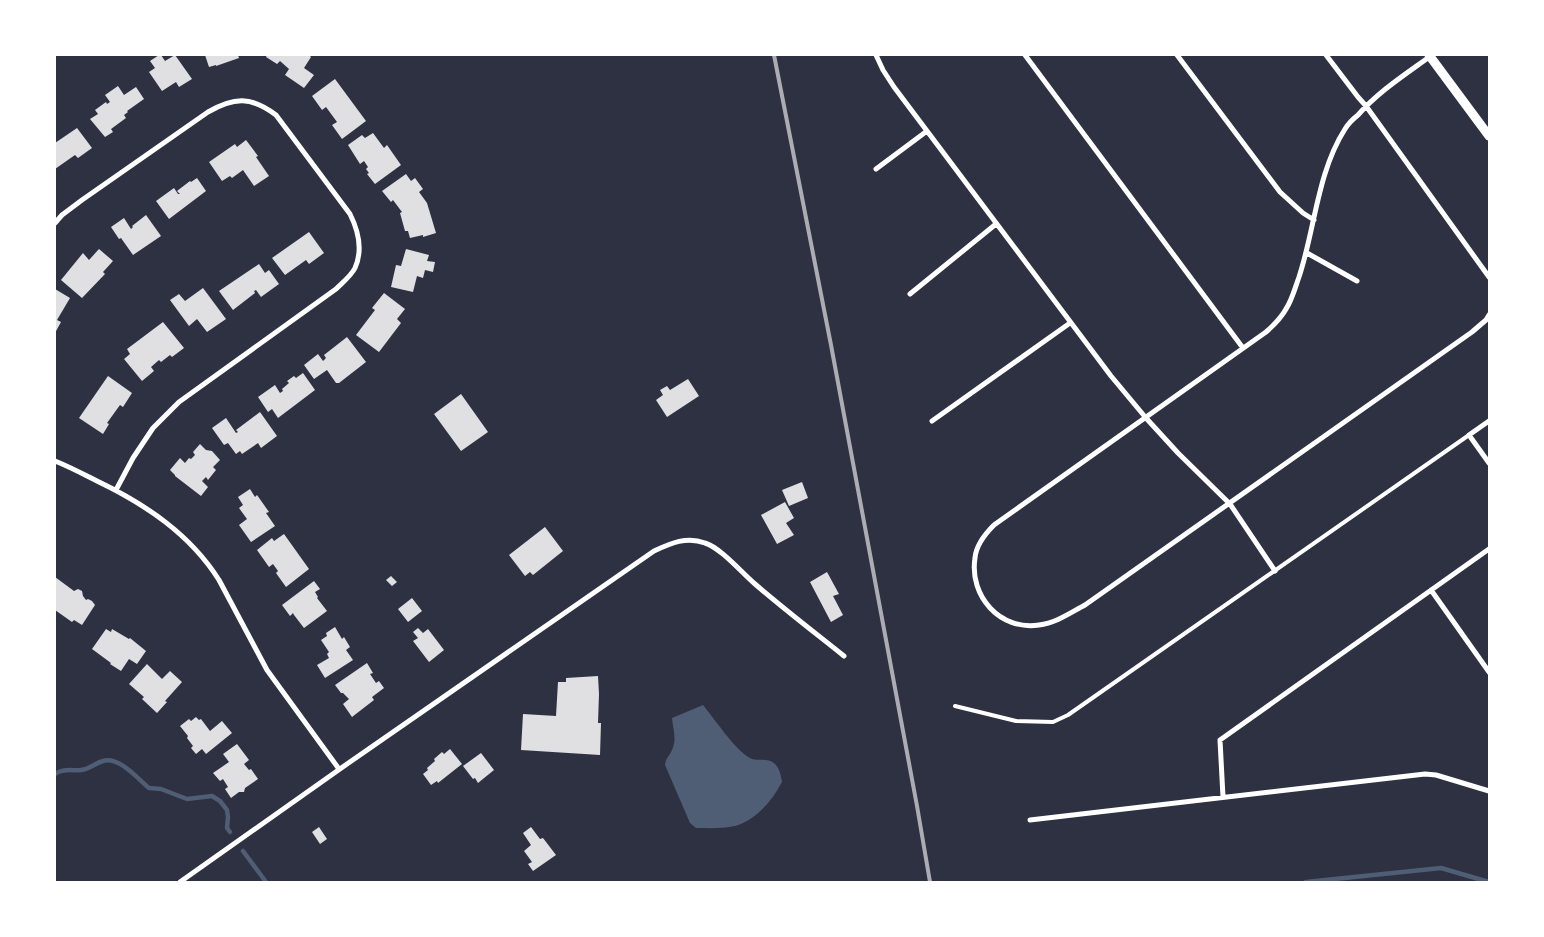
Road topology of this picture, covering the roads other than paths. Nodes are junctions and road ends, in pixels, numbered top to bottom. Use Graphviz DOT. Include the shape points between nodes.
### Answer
graph roads {
  1 [pos="876,55"];
  2 [pos="1025,55"];
  3 [pos="1177,55"];
  4 [pos="1326,55"];
  5 [pos="1431,55"];
  6 [pos="1366,106"];
  7 [pos="927,131"];
  8 [pos="1489,136"];
  9 [pos="876,169"];
  10 [pos="1314,220"];
  11 [pos="55,224"];
  12 [pos="996,224"];
  13 [pos="1307,253"];
  14 [pos="1489,276"];
  15 [pos="1357,281"];
  16 [pos="910,294"];
  17 [pos="1489,315"];
  18 [pos="1070,323"];
  19 [pos="1243,348"];
  20 [pos="1146,418"];
  21 [pos="932,421"];
  22 [pos="1489,421"];
  23 [pos="1470,435"];
  24 [pos="55,461"];
  25 [pos="1489,463"];
  26 [pos="116,490"];
  27 [pos="1230,504"];
  28 [pos="1489,549"];
  29 [pos="1275,571"];
  30 [pos="1431,590"];
  31 [pos="844,656"];
  32 [pos="1489,672"];
  33 [pos="955,706"];
  34 [pos="339,769"];
  35 [pos="1489,790"];
  36 [pos="1223,797"];
  37 [pos="1030,820"];
  38 [pos="180,882"];
  1 -- 7 [label="street" via="894,87"];
  2 -- 19 [label="street"];
  3 -- 10 [label="street" via="1280,192"];
  4 -- 6 [label="street"];
  5 -- 6 [label="street"];
  5 -- 8 [label="street"];
  6 -- 10 [label="street" via="1346,127 1336,145"];
  6 -- 14 [label="street"];
  7 -- 9 [label="street"];
  7 -- 12 [label="street"];
  10 -- 13 [label="street"];
  11 -- 26 [label="street" via="82,200 208,112 240,100 266,108 276,115 350,214 358,233 358,258 349,277 179,402 153,428"];
  12 -- 16 [label="street"];
  12 -- 18 [label="street"];
  13 -- 15 [label="street"];
  13 -- 19 [label="street" via="1286,310 1266,332"];
  17 -- 27 [label="street" via="1472,332"];
  18 -- 20 [label="street"];
  18 -- 21 [label="street"];
  19 -- 20 [label="street"];
  20 -- 27 [label="street"];
  20 -- 27 [label="street" via="986,533 974,557 977,589 984,602 1005,620 1021,625 1038,626 1054,622 1085,605"];
  22 -- 23 [label="street"];
  23 -- 25 [label="street"];
  23 -- 29 [label="lane"];
  24 -- 26 [label="street"];
  26 -- 34 [label="street" via="166,522 210,566 267,670"];
  27 -- 29 [label="street"];
  28 -- 30 [label="street"];
  29 -- 33 [label="lane" via="1068,715 1052,722 1016,721"];
  30 -- 32 [label="street"];
  30 -- 36 [label="street" via="1220,740"];
  31 -- 34 [label="street" via="754,584 715,548 697,541 674,542 654,551"];
  34 -- 38 [label="street"];
  35 -- 36 [label="street" via="1425,774"];
  36 -- 37 [label="street"];
}
